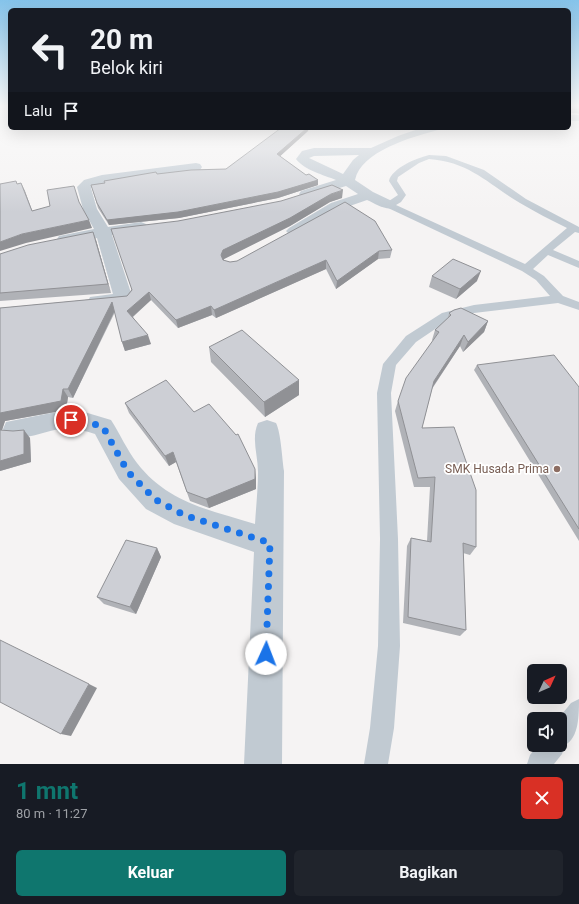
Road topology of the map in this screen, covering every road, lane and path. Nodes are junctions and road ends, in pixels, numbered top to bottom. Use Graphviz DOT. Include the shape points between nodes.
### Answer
graph roads {
  1 [pos="397,141"];
  2 [pos="371,151"];
  3 [pos="196,167"];
  4 [pos="348,181"];
  5 [pos="368,195"];
  6 [pos="296,198"];
  7 [pos="389,205"];
  8 [pos="157,226"];
  9 [pos="576,229"];
  10 [pos="104,232"];
  11 [pos="284,237"];
  12 [pos="48,243"];
  13 [pos="546,251"];
  14 [pos="579,266"];
  15 [pos="526,269"];
  16 [pos="559,299"];
  17 [pos="77,302"];
  18 [pos="579,306"];
  19 [pos="15,429"];
  20 [pos="267,430"];
  21 [pos="270,543"];
  22 [pos="579,711"];
  23 [pos="567,726"];
  24 [pos="548,752"];
  25 [pos="263,764"];
  26 [pos="376,764"];
  27 [pos="539,764"];
  1 -- 2 [label="street"];
  2 -- 4 [label="street" via="351,169"];
  2 -- 4 [label="street" via="314,152 303,156 302,159 309,164"];
  3 -- 10 [label="street" via="102,179 89,183 84,187 90,209"];
  4 -- 5 [label="street"];
  4 -- 6 [label="street"];
  5 -- 7 [label="street"];
  5 -- 11 [label="street" via="336,206"];
  7 -- 9 [label="lane" via="402,195 393,181 394,176 416,161 429,157 443,158 481,172 523,201"];
  7 -- 15 [label="lane"];
  8 -- 10 [label="street"];
  9 -- 13 [label="lane"];
  10 -- 12 [label="street"];
  10 -- 17 [label="street" via="124,299"];
  13 -- 14 [label="lane"];
  13 -- 15 [label="lane"];
  15 -- 16 [label="lane" via="540,278"];
  16 -- 18 [label="lane"];
  16 -- 26 [label="lane" via="474,309 446,316 411,339 390,364 384,393 389,539 389,646 382,728"];
  19 -- 21 [label="street" via="61,420 81,420 103,427 128,472 156,500 184,515"];
  20 -- 21 [label="street" via="271,471"];
  21 -- 25 [label="street"];
  22 -- 23 [label="lane"];
  24 -- 27 [label="lane"];
}
